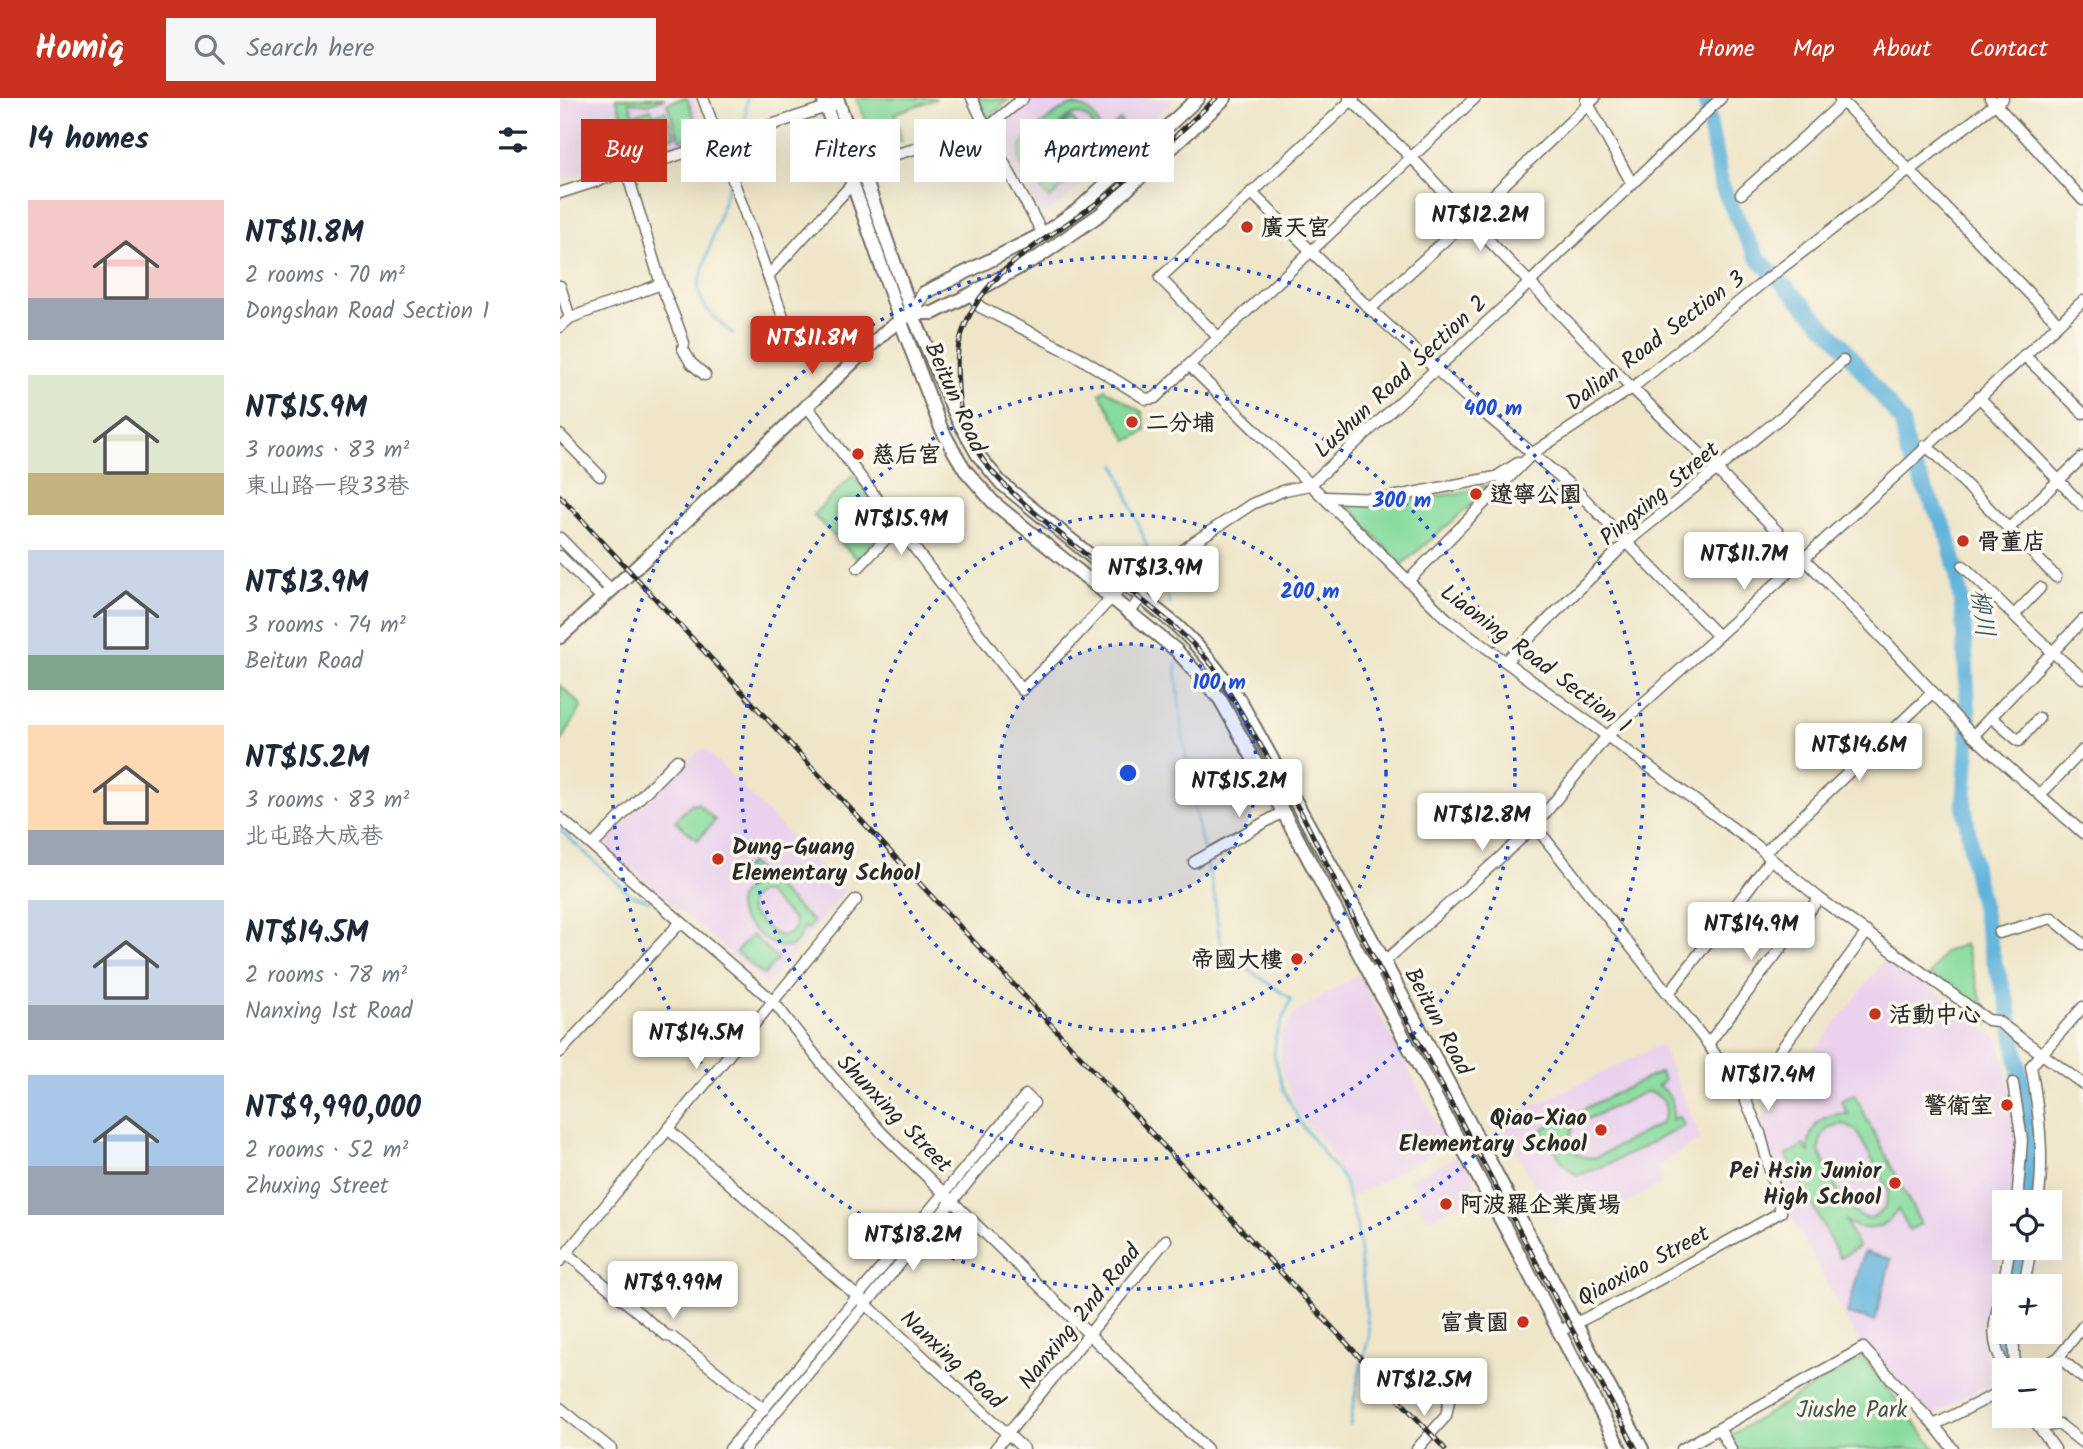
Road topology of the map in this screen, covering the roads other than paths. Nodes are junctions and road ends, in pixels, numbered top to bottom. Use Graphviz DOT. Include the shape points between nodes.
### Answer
graph roads {
  1 [pos="703,98"];
  2 [pos="972,98"];
  3 [pos="1023,98"];
  4 [pos="1198,98"];
  5 [pos="1225,98"];
  6 [pos="1475,98"];
  7 [pos="1352,99"];
  8 [pos="1720,99"];
  9 [pos="1589,100"];
  10 [pos="1841,100"];
  11 [pos="1996,100"];
  12 [pos="831,102"];
  13 [pos="710,119"];
  14 [pos="837,119"];
  15 [pos="981,119"];
  16 [pos="999,119"];
  17 [pos="776,121"];
  18 [pos="1411,158"];
  19 [pos="1006,166"];
  20 [pos="1909,170"];
  21 [pos="597,182"];
  22 [pos="630,182"];
  23 [pos="733,182"];
  24 [pos="859,182"];
  25 [pos="1632,182"];
  26 [pos="853,183"];
  27 [pos="1251,192"];
  28 [pos="560,193"];
  29 [pos="1741,194"];
  30 [pos="2083,200"];
  31 [pos="1468,219"];
  32 [pos="1043,234"];
  33 [pos="1312,251"];
  34 [pos="768,276"];
  35 [pos="1530,283"];
  36 [pos="661,284"];
  37 [pos="560,286"];
  38 [pos="971,294"];
  39 [pos="2083,301"];
  40 [pos="1370,309"];
  41 [pos="906,316"];
  42 [pos="570,318"];
  43 [pos="785,321"];
  44 [pos="2058,323"];
  45 [pos="560,327"];
  46 [pos="1217,337"];
  47 [pos="2024,355"];
  48 [pos="1843,361"];
  49 [pos="1189,365"];
  50 [pos="1437,370"];
  51 [pos="705,375"];
  52 [pos="1632,388"];
  53 [pos="1979,397"];
  54 [pos="806,405"];
  55 [pos="2083,413"];
  56 [pos="560,435"];
  57 [pos="1923,449"];
  58 [pos="1533,453"];
  59 [pos="2083,457"];
  60 [pos="1717,470"];
  61 [pos="600,476"];
  62 [pos="2060,481"];
  63 [pos="1310,485"];
  64 [pos="1324,497"];
  65 [pos="2083,506"];
  66 [pos="897,527"];
  67 [pos="2009,528"];
  68 [pos="560,537"];
  69 [pos="1627,542"];
  70 [pos="560,556"];
  71 [pos="1803,560"];
  72 [pos="1963,566"];
  73 [pos="858,568"];
  74 [pos="2056,577"];
  75 [pos="1408,581"];
  76 [pos="1125,583"];
  77 [pos="2040,588"];
  78 [pos="607,594"];
  79 [pos="1113,598"];
  80 [pos="1142,598"];
  81 [pos="1130,612"];
  82 [pos="2015,614"];
  83 [pos="2083,620"];
  84 [pos="1718,636"];
  85 [pos="560,637"];
  86 [pos="2050,652"];
  87 [pos="1506,662"];
  88 [pos="2083,678"];
  89 [pos="1933,692"];
  90 [pos="1991,717"];
  91 [pos="2039,718"];
  92 [pos="1971,733"];
  93 [pos="1606,737"];
  94 [pos="2083,750"];
  95 [pos="677,760"];
  96 [pos="2040,796"];
  97 [pos="1283,812"];
  98 [pos="560,818"];
  99 [pos="1535,825"];
  100 [pos="2083,834"];
  101 [pos="593,845"];
  102 [pos="1768,856"];
  103 [pos="1197,861"];
  104 [pos="1819,898"];
  105 [pos="856,900"];
  106 [pos="681,922"];
  107 [pos="1867,932"];
  108 [pos="1998,933"];
  109 [pos="2083,944"];
  110 [pos="1384,962"];
  111 [pos="1371,977"];
  112 [pos="1669,993"];
  113 [pos="773,1001"];
  114 [pos="2083,1007"];
  115 [pos="1708,1044"];
  116 [pos="560,1052"];
  117 [pos="2040,1054"];
  118 [pos="2013,1083"];
  119 [pos="2083,1084"];
  120 [pos="1745,1099"];
  121 [pos="668,1129"];
  122 [pos="2018,1190"];
  123 [pos="2039,1190"];
  124 [pos="948,1196"];
  125 [pos="1166,1240"];
  126 [pos="563,1257"];
  127 [pos="2008,1260"];
  128 [pos="858,1297"];
  129 [pos="866,1304"];
  130 [pos="1575,1323"];
  131 [pos="2083,1326"];
  132 [pos="1559,1332"];
  133 [pos="1089,1334"];
  134 [pos="2059,1357"];
  135 [pos="1999,1358"];
  136 [pos="2083,1378"];
  137 [pos="1451,1396"];
  138 [pos="1992,1396"];
  139 [pos="560,1408"];
  140 [pos="764,1409"];
  141 [pos="1934,1425"];
  142 [pos="2062,1426"];
  143 [pos="2041,1428"];
  144 [pos="1720,1430"];
  145 [pos="1007,1434"];
  146 [pos="2083,1443"];
  147 [pos="611,1449"];
  148 [pos="730,1449"];
  149 [pos="746,1449"];
  150 [pos="995,1449"];
  151 [pos="1024,1449"];
  152 [pos="1207,1449"];
  153 [pos="1418,1449"];
  154 [pos="1620,1449"];
  155 [pos="1642,1449"];
  156 [pos="1682,1449"];
  157 [pos="1731,1449"];
  158 [pos="1953,1449"];
  159 [pos="2055,1449"];
  1 -- 13 [label="street"];
  2 -- 15 [label="street"];
  3 -- 16 [label="street"];
  4 -- 32 [label="main road" via="1088,201"];
  5 -- 38 [label="main road" via="1080,231"];
  6 -- 18 [label="street"];
  7 -- 18 [label="street"];
  7 -- 27 [label="street"];
  8 -- 25 [label="street, Lushun Road Section 2"];
  9 -- 25 [label="street"];
  9 -- 31 [label="street"];
  10 -- 20 [label="street"];
  10 -- 29 [label="street"];
  11 -- 20 [label="street"];
  11 -- 30 [label="street"];
  12 -- 14 [label="main road, Beitun Road"];
  12 -- 17 [label="street"];
  18 -- 31 [label="street"];
  18 -- 33 [label="street"];
  19 -- 32 [label="street"];
  20 -- 44 [label="street"];
  20 -- 52 [label="street, Dalian Road Section 3"];
  21 -- 28 [label="street"];
  22 -- 36 [label="street"];
  23 -- 34 [label="street"];
  24 -- 41 [label="main road, Beitun Road"];
  25 -- 35 [label="street, Lushun Road Section 2"];
  26 -- 34 [label="street"];
  26 -- 41 [label="main road, Beitun Road"];
  27 -- 33 [label="street"];
  27 -- 46 [label="street" via="1160,278"];
  31 -- 35 [label="street"];
  31 -- 40 [label="street"];
  32 -- 41 [label="main road" via="924,293"];
  33 -- 40 [label="street"];
  33 -- 46 [label="street"];
  34 -- 43 [label="street"];
  35 -- 50 [label="street, Lushun Road Section 2"];
  35 -- 52 [label="street"];
  36 -- 42 [label="street"];
  36 -- 51 [label="street" via="683,349"];
  37 -- 42 [label="street"];
  38 -- 41 [label="main road" via="933,313"];
  38 -- 49 [label="street" via="980,307 1077,356 1146,399 1155,398"];
  39 -- 44 [label="street"];
  40 -- 50 [label="street"];
  41 -- 54 [label="main road"];
  41 -- 76 [label="main road, Beitun Road" via="986,466"];
  41 -- 79 [label="main road, Beitun Road" via="941,428 965,470 1014,520"];
  42 -- 45 [label="street"];
  44 -- 47 [label="street"];
  46 -- 49 [label="street"];
  47 -- 53 [label="street"];
  47 -- 55 [label="street"];
  48 -- 60 [label="street, Pingxing Street"];
  49 -- 63 [label="street, Liaoning Road Section 1"];
  50 -- 58 [label="street"];
  50 -- 63 [label="street, Lushun Road Section 2"];
  52 -- 58 [label="street, Dalian Road Section 3"];
  52 -- 60 [label="street"];
  53 -- 57 [label="street"];
  53 -- 62 [label="street"];
  54 -- 66 [label="street"];
  54 -- 78 [label="main road"];
  56 -- 61 [label="street"];
  57 -- 67 [label="street" via="1938,456"];
  57 -- 71 [label="street"];
  58 -- 64 [label="street, Dalian Road Section 3" via="1496,477 1382,499"];
  58 -- 69 [label="street"];
  58 -- 75 [label="street, Dalian Road Section 3"];
  59 -- 62 [label="street"];
  60 -- 69 [label="street, Pingxing Street"];
  60 -- 71 [label="street"];
  62 -- 65 [label="street"];
  62 -- 67 [label="street"];
  63 -- 64 [label="street, Liaoning Road Section 1"];
  63 -- 80 [label="street, Lushun Road Section 2" via="1285,489 1252,503 1167,562"];
  64 -- 75 [label="street, Liaoning Road Section 1"];
  66 -- 73 [label="street"];
  66 -- 79 [label="street" via="1022,690"];
  67 -- 74 [label="street"];
  68 -- 78 [label="street"];
  69 -- 84 [label="street"];
  69 -- 87 [label="street, Pingxing Street"];
  70 -- 78 [label="street"];
  71 -- 84 [label="street"];
  71 -- 89 [label="street"];
  72 -- 82 [label="street"];
  75 -- 87 [label="street, Liaoning Road Section 1" via="1446,618"];
  76 -- 79 [label="street"];
  76 -- 80 [label="main road, Beitun Road"];
  77 -- 82 [label="street"];
  78 -- 85 [label="main road"];
  79 -- 81 [label="main road, Beitun Road"];
  80 -- 81 [label="street"];
  80 -- 110 [label="main road, Beitun Road" via="1213,662 1240,701"];
  81 -- 97 [label="main road, Beitun Road" via="1176,650 1220,699"];
  82 -- 86 [label="street"];
  83 -- 86 [label="street"];
  84 -- 93 [label="street"];
  86 -- 88 [label="street"];
  86 -- 90 [label="street"];
  87 -- 93 [label="street, Liaoning Road Section 1"];
  89 -- 92 [label="street"];
  89 -- 102 [label="street"];
  90 -- 91 [label="street" via="2019,741"];
  90 -- 92 [label="street"];
  92 -- 96 [label="street"];
  93 -- 99 [label="street"];
  93 -- 102 [label="street, Liaoning Road Section 1"];
  94 -- 96 [label="street"];
  95 -- 101 [label="street"];
  96 -- 100 [label="street"];
  97 -- 103 [label="street"];
  97 -- 111 [label="main road, Beitun Road"];
  98 -- 101 [label="street, Shunxing Street"];
  99 -- 110 [label="street"];
  99 -- 112 [label="street, Qiaoxiao Street"];
  101 -- 106 [label="street, Shunxing Street"];
  102 -- 104 [label="street, Liaoning Road Section 1"];
  102 -- 112 [label="street"];
  104 -- 107 [label="street, Liaoning Road Section 1"];
  104 -- 115 [label="street"];
  105 -- 113 [label="street"];
  106 -- 113 [label="street, Shunxing Street"];
  106 -- 116 [label="street"];
  107 -- 117 [label="street, Liaoning Road Section 1"];
  107 -- 120 [label="street"];
  108 -- 109 [label="street" via="2052,918"];
  110 -- 111 [label="street"];
  110 -- 130 [label="main road, Beitun Road"];
  111 -- 132 [label="main road, Beitun Road"];
  112 -- 115 [label="street, Qiaoxiao Street"];
  113 -- 121 [label="street"];
  113 -- 124 [label="street, Shunxing Street" via="854,1103"];
  114 -- 117 [label="street"];
  115 -- 120 [label="street, Qiaoxiao Street"];
  117 -- 119 [label="street"];
  117 -- 123 [label="street" via="2031,1066 2041,1124"];
  118 -- 122 [label="street" via="2022,1140"];
  120 -- 130 [label="street, Qiaoxiao Street" via="1760,1133 1781,1212"];
  121 -- 126 [label="street"];
  121 -- 128 [label="street, Nanxing Road"];
  124 -- 124 [label="street" via="1034,1103 1026,1095"];
  124 -- 128 [label="street"];
  124 -- 129 [label="street"];
  124 -- 133 [label="street, Shunxing Street"];
  125 -- 133 [label="street, Nanxing 2nd Road"];
  126 -- 140 [label="street"];
  127 -- 135 [label="street" via="1993,1320"];
  128 -- 129 [label="street, Nanxing Road"];
  128 -- 140 [label="street"];
  129 -- 145 [label="street, Nanxing Road"];
  129 -- 149 [label="street"];
  130 -- 132 [label="street, Qiaoxiao Street"];
  130 -- 155 [label="main road, Beitun Road"];
  131 -- 134 [label="street"];
  132 -- 154 [label="main road, Beitun Road"];
  133 -- 145 [label="street, Nanxing 2nd Road"];
  133 -- 152 [label="street, Shunxing Street"];
  134 -- 136 [label="street"];
  137 -- 153 [label="street" via="1446,1416"];
  138 -- 141 [label="street"];
  139 -- 147 [label="street"];
  140 -- 148 [label="street"];
  141 -- 144 [label="street" via="1863,1348"];
  141 -- 158 [label="street"];
  142 -- 146 [label="street"];
  143 -- 159 [label="street"];
  144 -- 156 [label="street"];
  144 -- 157 [label="street"];
  145 -- 150 [label="street, Nanxing 2nd Road"];
  145 -- 151 [label="street, Nanxing Road"];
}
